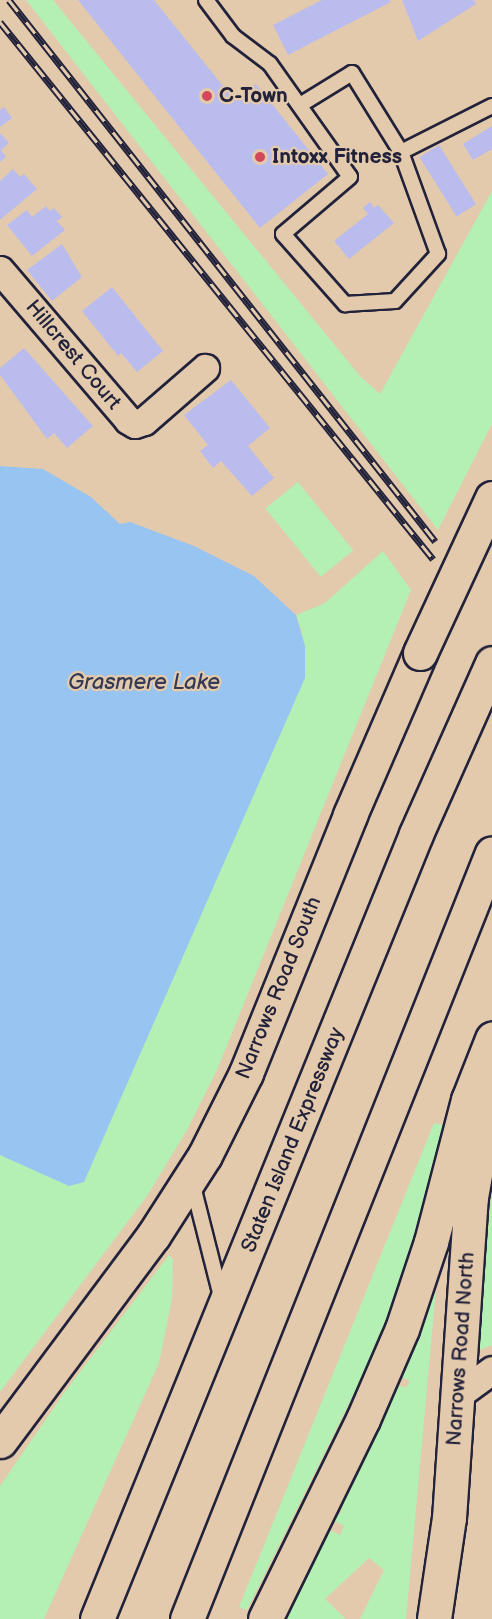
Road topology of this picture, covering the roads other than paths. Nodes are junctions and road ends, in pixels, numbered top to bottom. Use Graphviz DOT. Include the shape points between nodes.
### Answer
graph roads {
  1 [pos="206,0"];
  2 [pos="300,105"];
  3 [pos="492,106"];
  4 [pos="401,152"];
  5 [pos="0,270"];
  6 [pos="205,368"];
  7 [pos="492,498"];
  8 [pos="492,663"];
  9 [pos="492,853"];
  10 [pos="492,1039"];
  11 [pos="492,1079"];
  12 [pos="191,1177"];
  13 [pos="224,1311"];
  14 [pos="492,1370"];
  15 [pos="458,1395"];
  16 [pos="0,1441"];
  17 [pos="97,1619"];
  18 [pos="187,1619"];
  19 [pos="265,1619"];
  20 [pos="434,1619"];
  1 -- 2 [label="lane" via="233,36 270,64"];
  2 -- 4 [label="lane" via="352,73"];
  2 -- 4 [label="lane" via="350,177 283,234 345,304 395,301 438,254"];
  3 -- 4 [label="lane"];
  5 -- 6 [label="street, Hillcrest Court" via="135,424 144,421"];
  7 -- 12 [label="main road, Narrows Road South, bridge" via="350,815 246,1073"];
  8 -- 13 [label="main road, Staten Island Expressway" via="416,834"];
  9 -- 18 [label="main road"];
  10 -- 19 [label="main road" via="468,1100 431,1242 402,1329 368,1410"];
  11 -- 15 [label="main road, Narrows Road North" via="471,1197"];
  12 -- 13 [label="lane"];
  12 -- 16 [label="main road, Narrows Road South" via="153,1236"];
  13 -- 17 [label="main road, Staten Island Expressway"];
  14 -- 15 [label="street"];
  15 -- 20 [label="main road, Narrows Road North" via="449,1518"];
}
